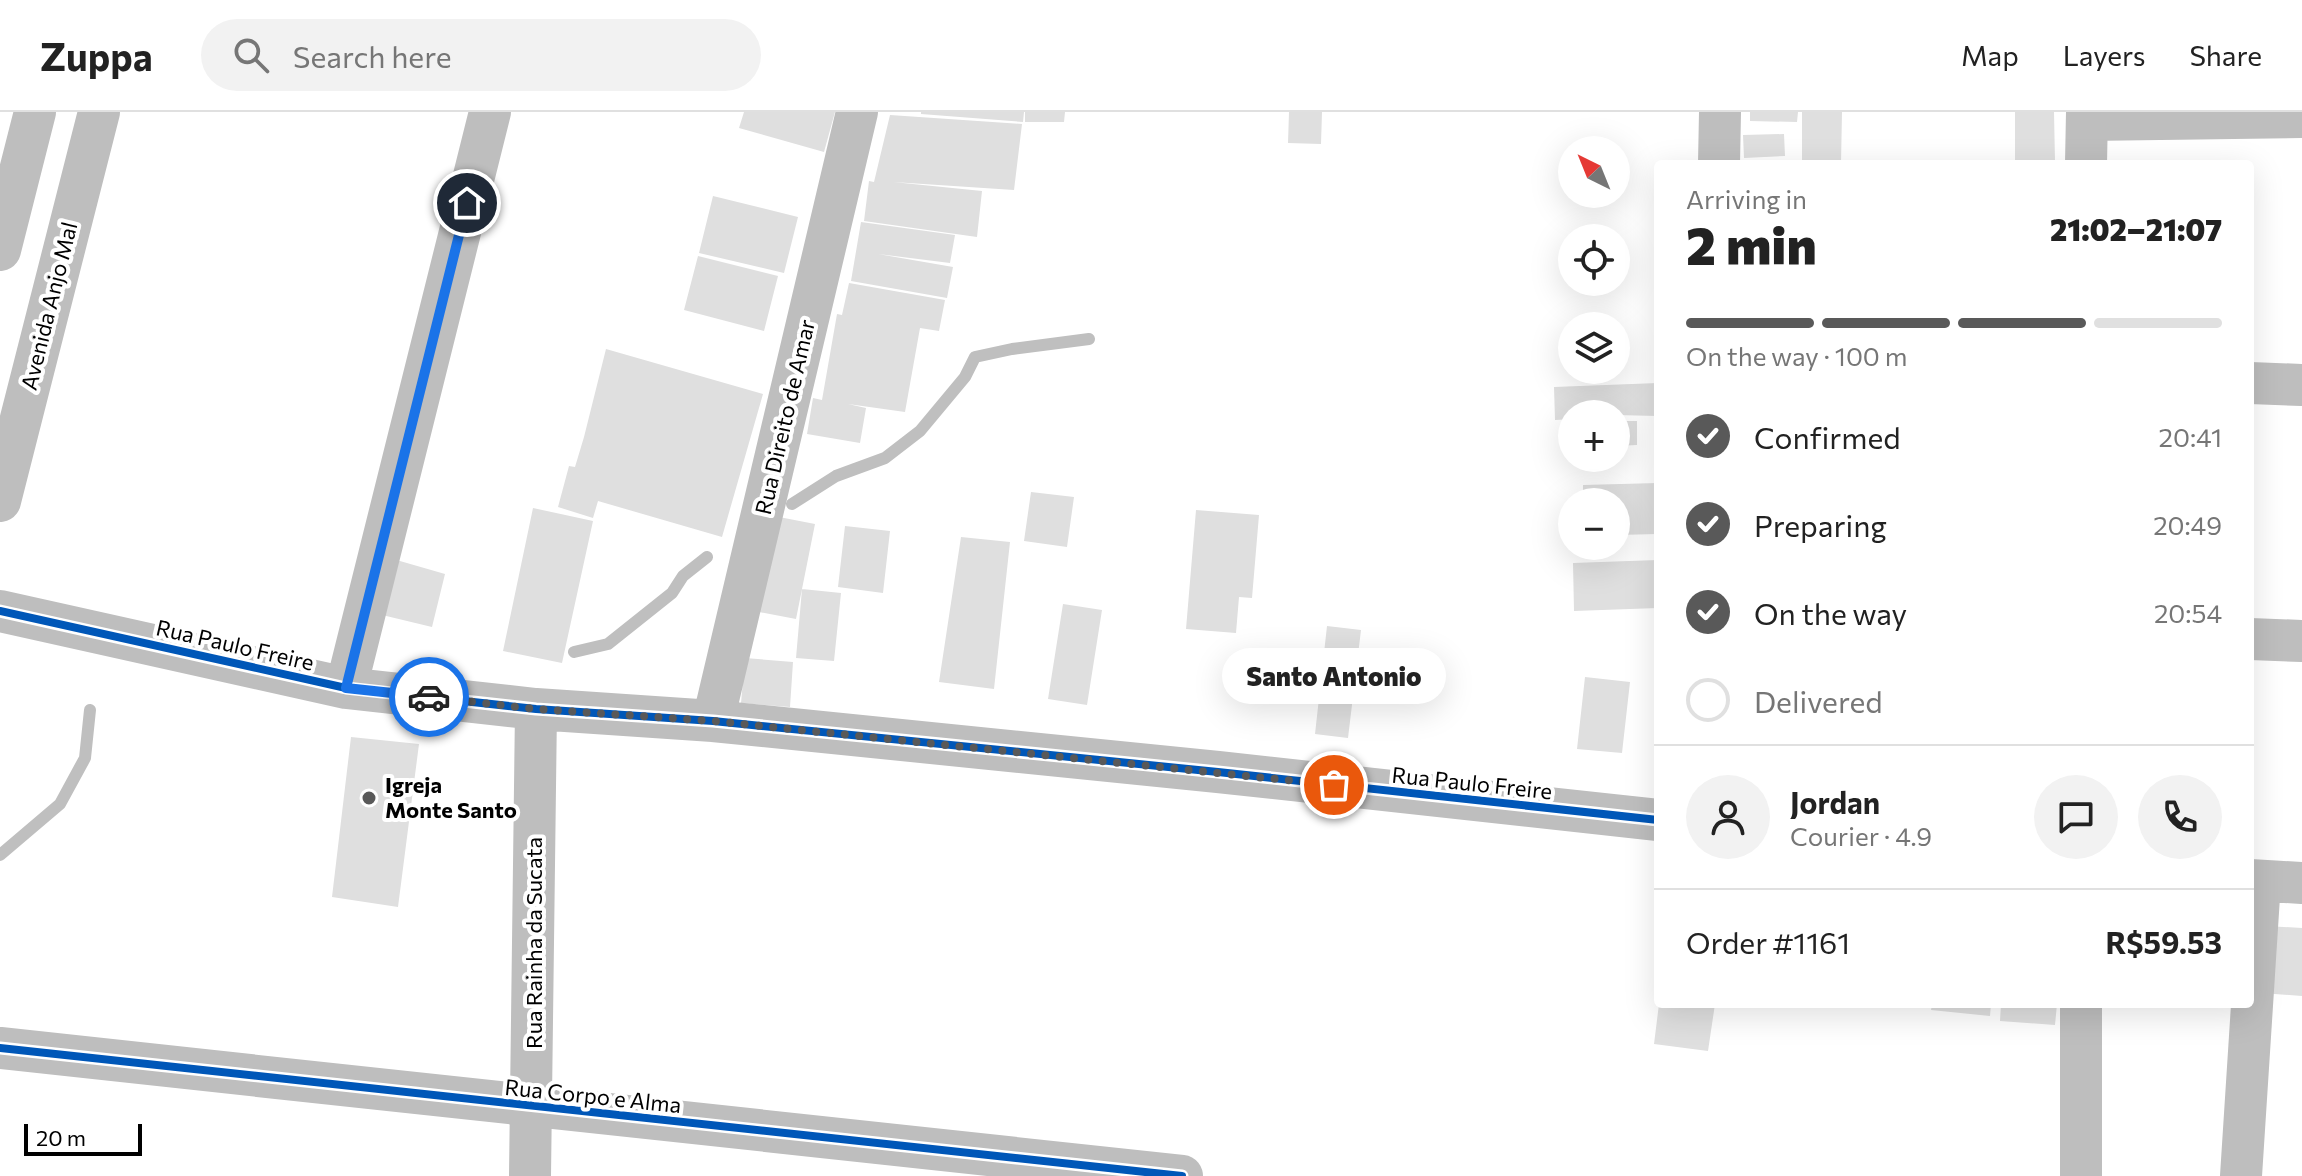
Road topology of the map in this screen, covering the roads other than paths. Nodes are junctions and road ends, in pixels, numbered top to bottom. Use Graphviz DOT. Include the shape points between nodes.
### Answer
graph roads {
  1 [pos="35,112"];
  2 [pos="99,112"];
  3 [pos="490,112"];
  4 [pos="857,112"];
  5 [pos="1720,112"];
  6 [pos="2087,116"];
  7 [pos="2302,117"];
  8 [pos="1719,160"];
  9 [pos="2086,160"];
  10 [pos="2,231"];
  11 [pos="2254,383"];
  12 [pos="2302,385"];
  13 [pos="0,501"];
  14 [pos="0,611"];
  15 [pos="2254,639"];
  16 [pos="2302,641"];
  17 [pos="346,688"];
  18 [pos="536,709"];
  19 [pos="713,721"];
  20 [pos="1654,820"];
  21 [pos="2255,881"];
  22 [pos="2302,883"];
  23 [pos="2254,902"];
  24 [pos="2081,1008"];
  25 [pos="2249,1008"];
  26 [pos="0,1048"];
  27 [pos="533,1108"];
  28 [pos="530,1176"];
  29 [pos="1182,1176"];
  30 [pos="2081,1176"];
  31 [pos="2241,1176"];
  1 -- 10 [label="street"];
  2 -- 13 [label="street, Avenida Anjo Mal"];
  3 -- 17 [label="street"];
  4 -- 19 [label="street, Rua Direito de Amar"];
  5 -- 8 [label="street"];
  6 -- 7 [label="street"];
  6 -- 9 [label="street"];
  11 -- 12 [label="street"];
  14 -- 17 [label="street, Rua Paulo Freire"];
  15 -- 16 [label="street"];
  17 -- 18 [label="street, Rua Paulo Freire"];
  18 -- 19 [label="street, Rua Paulo Freire"];
  18 -- 27 [label="street, Rua Rainha da Sucata"];
  19 -- 20 [label="street, Rua Paulo Freire"];
  21 -- 22 [label="street"];
  21 -- 23 [label="street"];
  24 -- 30 [label="street"];
  25 -- 31 [label="street"];
  26 -- 27 [label="street, Rua Corpo e Alma"];
  27 -- 28 [label="street, Rua Rainha da Sucata"];
  27 -- 29 [label="street, Rua Corpo e Alma"];
}
